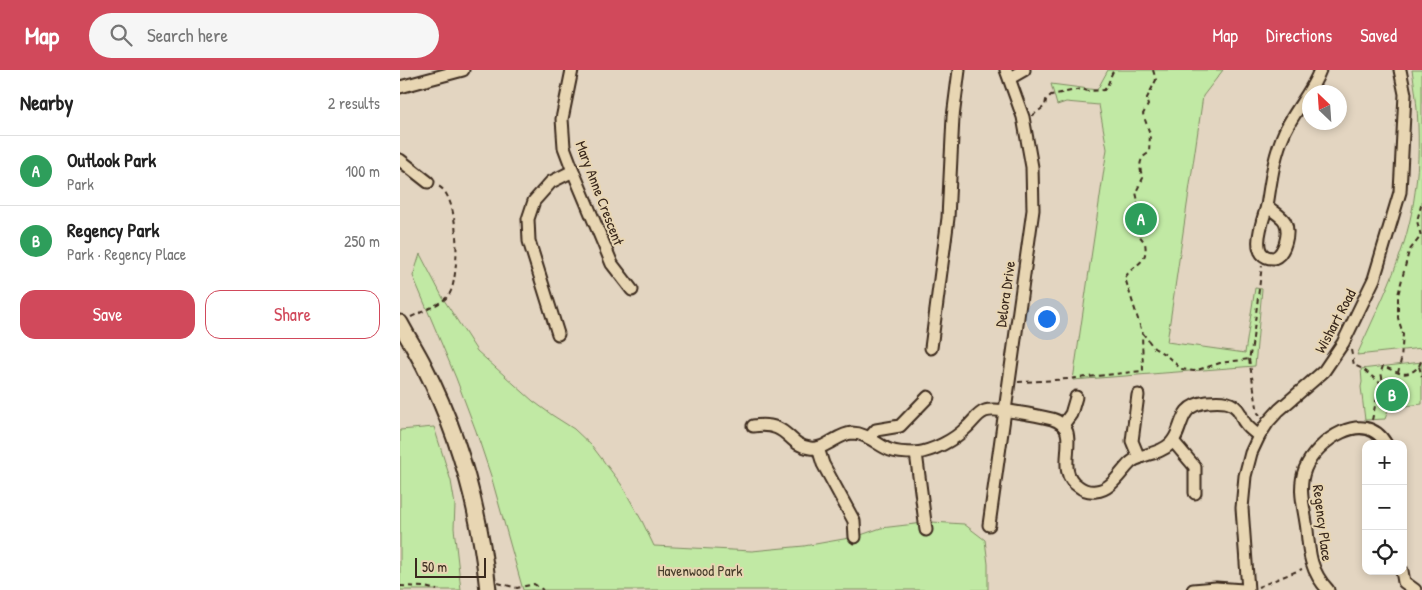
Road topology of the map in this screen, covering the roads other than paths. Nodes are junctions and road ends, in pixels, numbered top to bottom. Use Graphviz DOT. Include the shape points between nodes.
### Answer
graph roads {
  1 [pos="463,70"];
  2 [pos="572,70"];
  3 [pos="959,70"];
  4 [pos="1024,70"];
  5 [pos="1320,70"];
  6 [pos="1400,70"];
  7 [pos="1008,74"];
  8 [pos="400,87"];
  9 [pos="400,160"];
  10 [pos="572,171"];
  11 [pos="428,182"];
  12 [pos="1267,206"];
  13 [pos="632,290"];
  14 [pos="404,321"];
  15 [pos="558,334"];
  16 [pos="931,348"];
  17 [pos="1138,395"];
  18 [pos="928,397"];
  19 [pos="1076,397"];
  20 [pos="1005,411"];
  21 [pos="1063,425"];
  22 [pos="753,426"];
  23 [pos="1259,436"];
  24 [pos="869,438"];
  25 [pos="1383,440"];
  26 [pos="1173,441"];
  27 [pos="818,448"];
  28 [pos="916,453"];
  29 [pos="1139,458"];
  30 [pos="1195,493"];
  31 [pos="989,525"];
  32 [pos="926,530"];
  33 [pos="855,537"];
  34 [pos="1401,581"];
  35 [pos="492,587"];
  36 [pos="1193,590"];
  37 [pos="1243,590"];
  38 [pos="1249,590"];
  39 [pos="1328,590"];
  40 [pos="1415,590"];
  1 -- 8 [label="street"];
  2 -- 10 [label="street, Mary Anne Crescent" via="562,119 564,147"];
  3 -- 16 [label="street" via="948,218"];
  4 -- 7 [label="street"];
  5 -- 12 [label="street" via="1274,158"];
  6 -- 23 [label="street, Wishart Road" via="1405,94 1400,192 1374,279 1343,342 1324,371 1279,410"];
  7 -- 20 [label="street, Delora Drive" via="1023,117 1032,167 1032,210"];
  9 -- 11 [label="street"];
  10 -- 13 [label="street, Mary Anne Crescent" via="612,264"];
  10 -- 15 [label="street" via="552,182 534,201 528,219 529,240"];
  12 -- 12 [label="street" via="1284,220 1287,228 1284,249 1274,258 1266,257 1258,246"];
  14 -- 35 [label="main road" via="451,427 467,476"];
  17 -- 29 [label="street" via="1132,441"];
  18 -- 24 [label="street" via="905,423 876,430"];
  19 -- 21 [label="street" via="1071,414"];
  20 -- 21 [label="street" via="1051,419"];
  20 -- 28 [label="street" via="985,411 960,433 930,450"];
  20 -- 31 [label="street, Delora Drive"];
  21 -- 29 [label="street" via="1069,438 1066,469 1080,488 1092,492 1106,488"];
  22 -- 27 [label="street" via="777,427 798,444"];
  23 -- 26 [label="street" via="1247,426 1235,407 1223,401 1196,404 1188,409"];
  23 -- 38 [label="street, Wishart Road" via="1245,476 1242,508"];
  24 -- 27 [label="street" via="846,434"];
  24 -- 28 [label="street" via="891,450"];
  25 -- 39 [label="street, Regency Place" via="1370,429 1350,430 1332,437 1313,455 1305,469 1302,501 1308,551 1320,581"];
  26 -- 29 [label="street" via="1161,451"];
  26 -- 30 [label="street" via="1195,467"];
  27 -- 33 [label="street" via="823,464 854,521"];
  28 -- 32 [label="street"];
  34 -- 40 [label="street"];
  36 -- 37 [label="street"];
}
